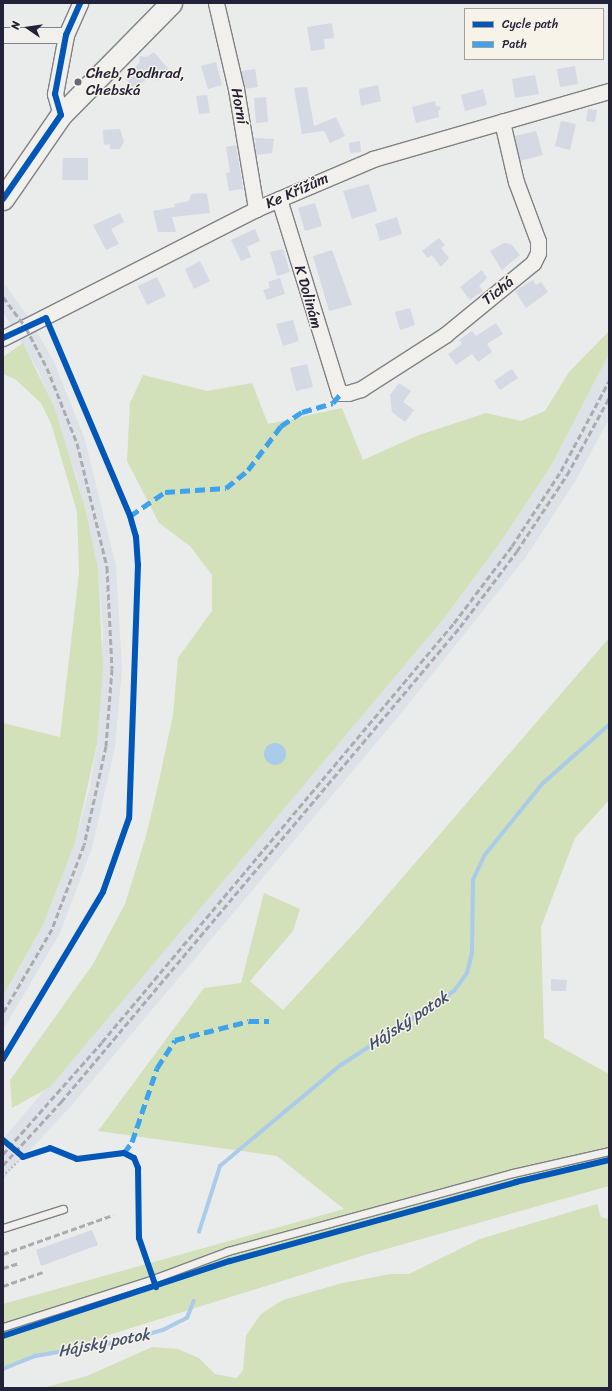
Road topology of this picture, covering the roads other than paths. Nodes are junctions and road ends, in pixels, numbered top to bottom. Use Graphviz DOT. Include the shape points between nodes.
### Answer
graph roads {
  1 [pos="80,3"];
  2 [pos="171,3"];
  3 [pos="216,3"];
  4 [pos="3,35"];
  5 [pos="66,35"];
  6 [pos="609,91"];
  7 [pos="61,115"];
  8 [pos="502,122"];
  9 [pos="3,199"];
  10 [pos="279,199"];
  11 [pos="256,209"];
  12 [pos="3,338"];
  13 [pos="339,393"];
  14 [pos="609,1151"];
  15 [pos="63,1209"];
  16 [pos="3,1228"];
  17 [pos="3,1327"];
  1 -- 5 [label="street"];
  2 -- 7 [label="street"];
  3 -- 11 [label="street, Horní" via="236,89"];
  4 -- 5 [label="street"];
  5 -- 7 [label="street" via="55,94"];
  6 -- 8 [label="street, Ke Křížům"];
  7 -- 9 [label="street"];
  8 -- 10 [label="street, Ke Křížům" via="373,159"];
  8 -- 13 [label="street, Tichá" via="516,182 538,241 538,254 533,263 445,335 361,388"];
  10 -- 11 [label="street, Ke Křížům"];
  10 -- 13 [label="street, K Dolinám"];
  11 -- 12 [label="street, Ke Křížům"];
  14 -- 17 [label="lane" via="513,1173 228,1251 153,1279"];
  15 -- 16 [label="lane"];
}
